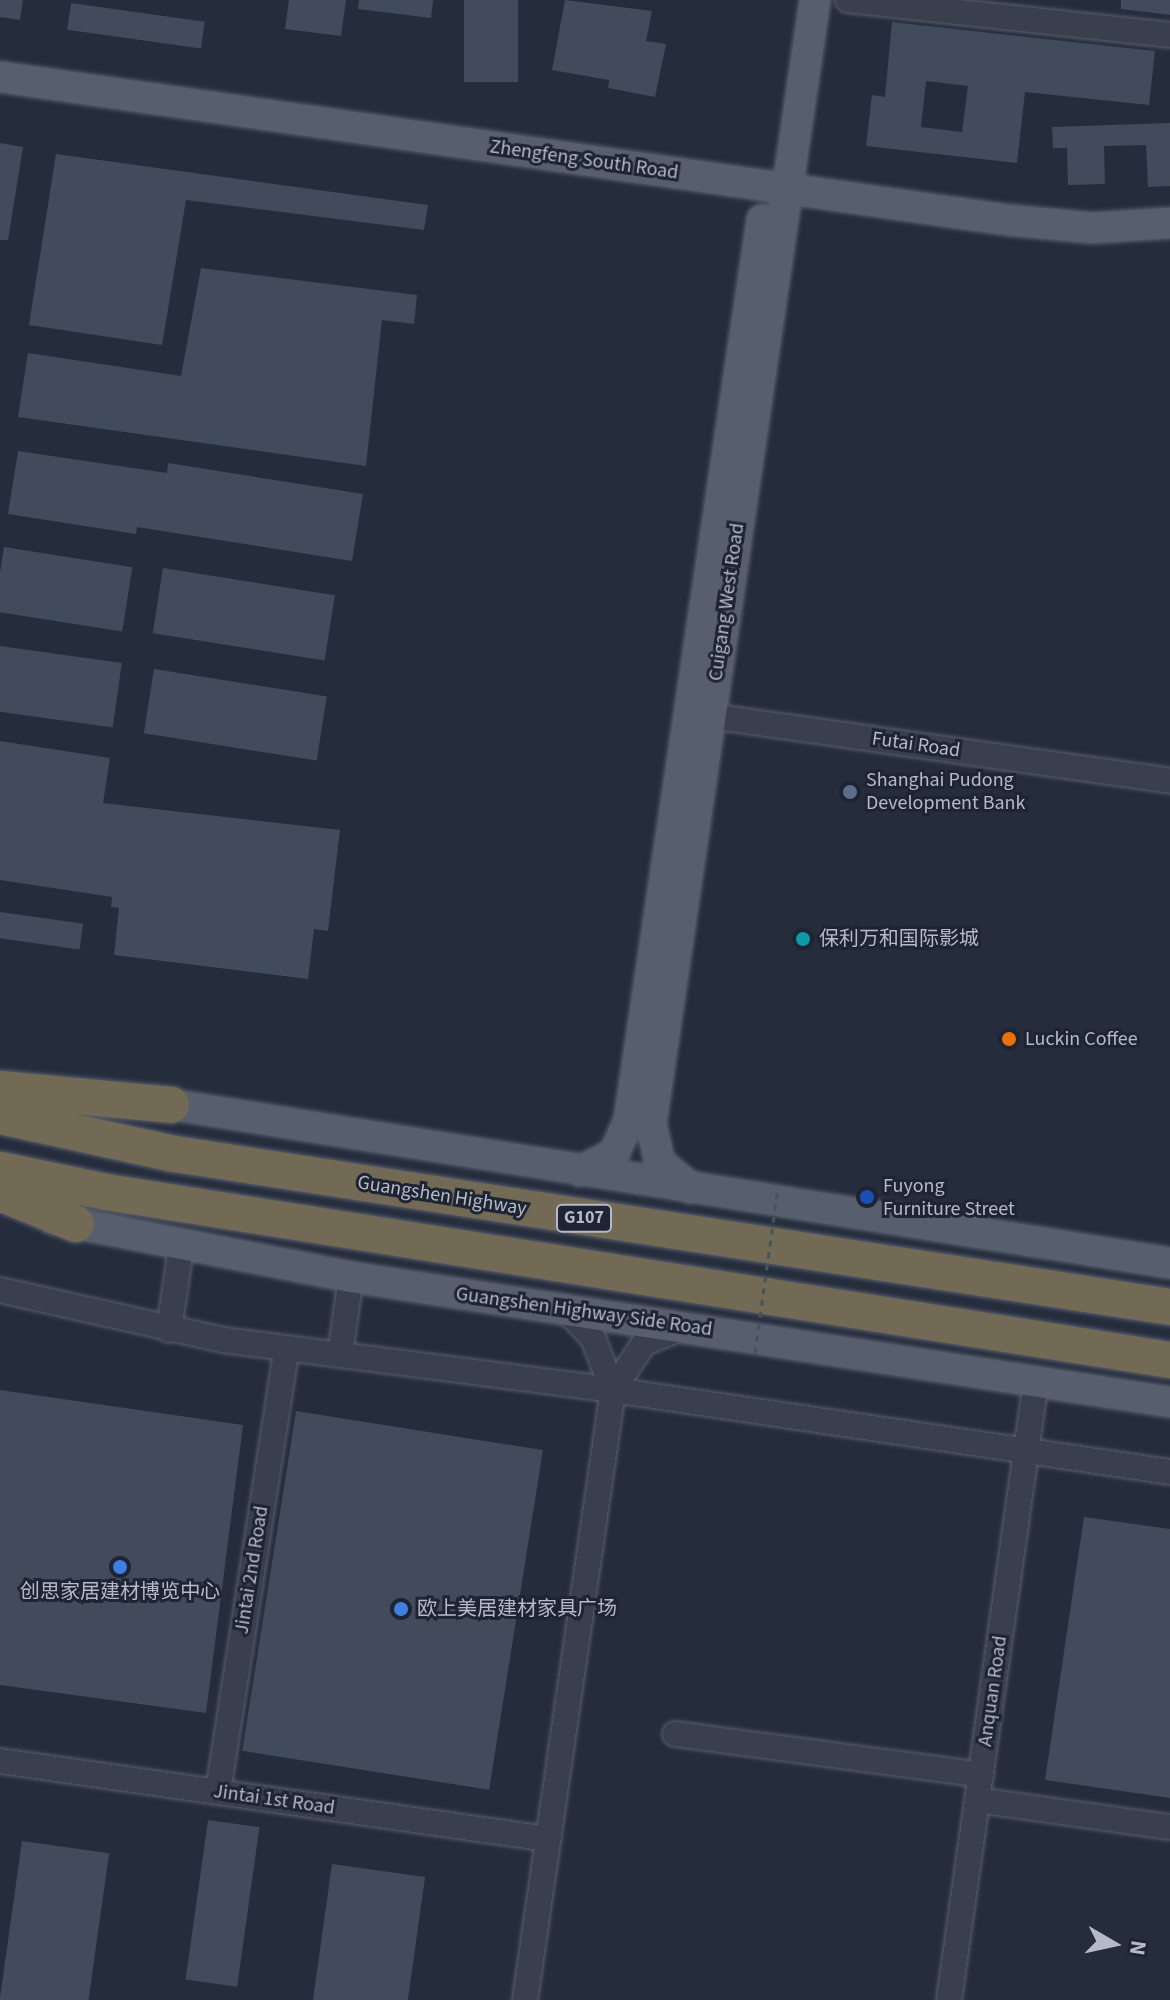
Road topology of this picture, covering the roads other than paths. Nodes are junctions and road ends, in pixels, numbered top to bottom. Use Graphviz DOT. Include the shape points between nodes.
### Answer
graph roads {
  1 [pos="794,0"];
  2 [pos="815,0"];
  3 [pos="848,0"];
  4 [pos="1170,35"];
  5 [pos="0,77"];
  6 [pos="0,97"];
  7 [pos="776,196"];
  8 [pos="1170,223"];
  9 [pos="1170,243"];
  10 [pos="710,716"];
  11 [pos="1170,781"];
  12 [pos="0,1071"];
  13 [pos="647,1074"];
  14 [pos="0,1089"];
  15 [pos="171,1105"];
  16 [pos="0,1116"];
  17 [pos="0,1170"];
  18 [pos="580,1171"];
  19 [pos="691,1188"];
  20 [pos="0,1193"];
  21 [pos="0,1208"];
  22 [pos="76,1224"];
  23 [pos="181,1248"];
  24 [pos="1170,1263"];
  25 [pos="351,1277"];
  26 [pos="0,1290"];
  27 [pos="1114,1299"];
  28 [pos="1170,1299"];
  29 [pos="1170,1307"];
  30 [pos="566,1310"];
  31 [pos="687,1326"];
  32 [pos="169,1330"];
  33 [pos="287,1348"];
  34 [pos="340,1355"];
  35 [pos="1170,1360"];
  36 [pos="1036,1381"];
  37 [pos="613,1390"];
  38 [pos="1170,1402"];
  39 [pos="1026,1452"];
  40 [pos="1170,1472"];
  41 [pos="675,1734"];
  42 [pos="0,1761"];
  43 [pos="981,1775"];
  44 [pos="218,1792"];
  45 [pos="977,1800"];
  46 [pos="1170,1827"];
  47 [pos="548,1839"];
  48 [pos="531,1999"];
  49 [pos="949,2000"];
  1 -- 7 [label="main road, Cuigang West Road"];
  2 -- 7 [label="main road, Cuigang West Road"];
  3 -- 4 [label="street"];
  5 -- 7 [label="main road, Zhengfeng South Road"];
  6 -- 7 [label="main road, Zhengfeng South Road"];
  7 -- 8 [label="main road, Zhengfeng South Road" via="1047,225"];
  7 -- 9 [label="main road, Zhengfeng South Road" via="1072,246"];
  7 -- 10 [label="main road, Cuigang West Road"];
  7 -- 13 [label="main road, Cuigang West Road"];
  10 -- 11 [label="street, Futai Road"];
  10 -- 13 [label="main road, Cuigang West Road"];
  12 -- 15 [label="main road"];
  13 -- 18 [label="main road, Cuigang West Road" via="614,1154"];
  13 -- 19 [label="main road, Cuigang West Road" via="652,1145 666,1170"];
  14 -- 15 [label="highway"];
  15 -- 18 [label="main road"];
  16 -- 27 [label="highway, Guangshen Highway / G107" via="175,1154"];
  17 -- 35 [label="highway" via="213,1209"];
  18 -- 19 [label="main road"];
  19 -- 24 [label="main road"];
  20 -- 22 [label="highway"];
  21 -- 22 [label="main road, Guangshen Highway Side Road"];
  22 -- 23 [label="main road, Guangshen Highway Side Road"];
  23 -- 25 [label="main road, Guangshen Highway Side Road"];
  23 -- 32 [label="street"];
  25 -- 30 [label="main road, Guangshen Highway Side Road"];
  25 -- 34 [label="street"];
  26 -- 32 [label="street"];
  27 -- 28 [label="highway"];
  27 -- 29 [label="highway, Guangshen Highway / G107"];
  30 -- 31 [label="main road, Guangshen Highway Side Road"];
  30 -- 37 [label="street" via="593,1338"];
  31 -- 36 [label="main road, Guangshen Highway Side Road"];
  31 -- 37 [label="street" via="644,1343"];
  32 -- 33 [label="street"];
  33 -- 34 [label="street"];
  33 -- 44 [label="street, Jintai 2nd Road"];
  34 -- 37 [label="street"];
  36 -- 38 [label="main road, Guangshen Highway Side Road"];
  36 -- 39 [label="street, Anquan Road"];
  37 -- 39 [label="street"];
  37 -- 47 [label="street"];
  39 -- 40 [label="street"];
  39 -- 43 [label="street, Anquan Road"];
  41 -- 43 [label="street"];
  42 -- 44 [label="street, Jintai 1st Road"];
  43 -- 45 [label="street, Anquan Road"];
  44 -- 47 [label="street, Jintai 1st Road"];
  45 -- 46 [label="street"];
  45 -- 49 [label="street, Anquan Road"];
  47 -- 48 [label="street"];
}
